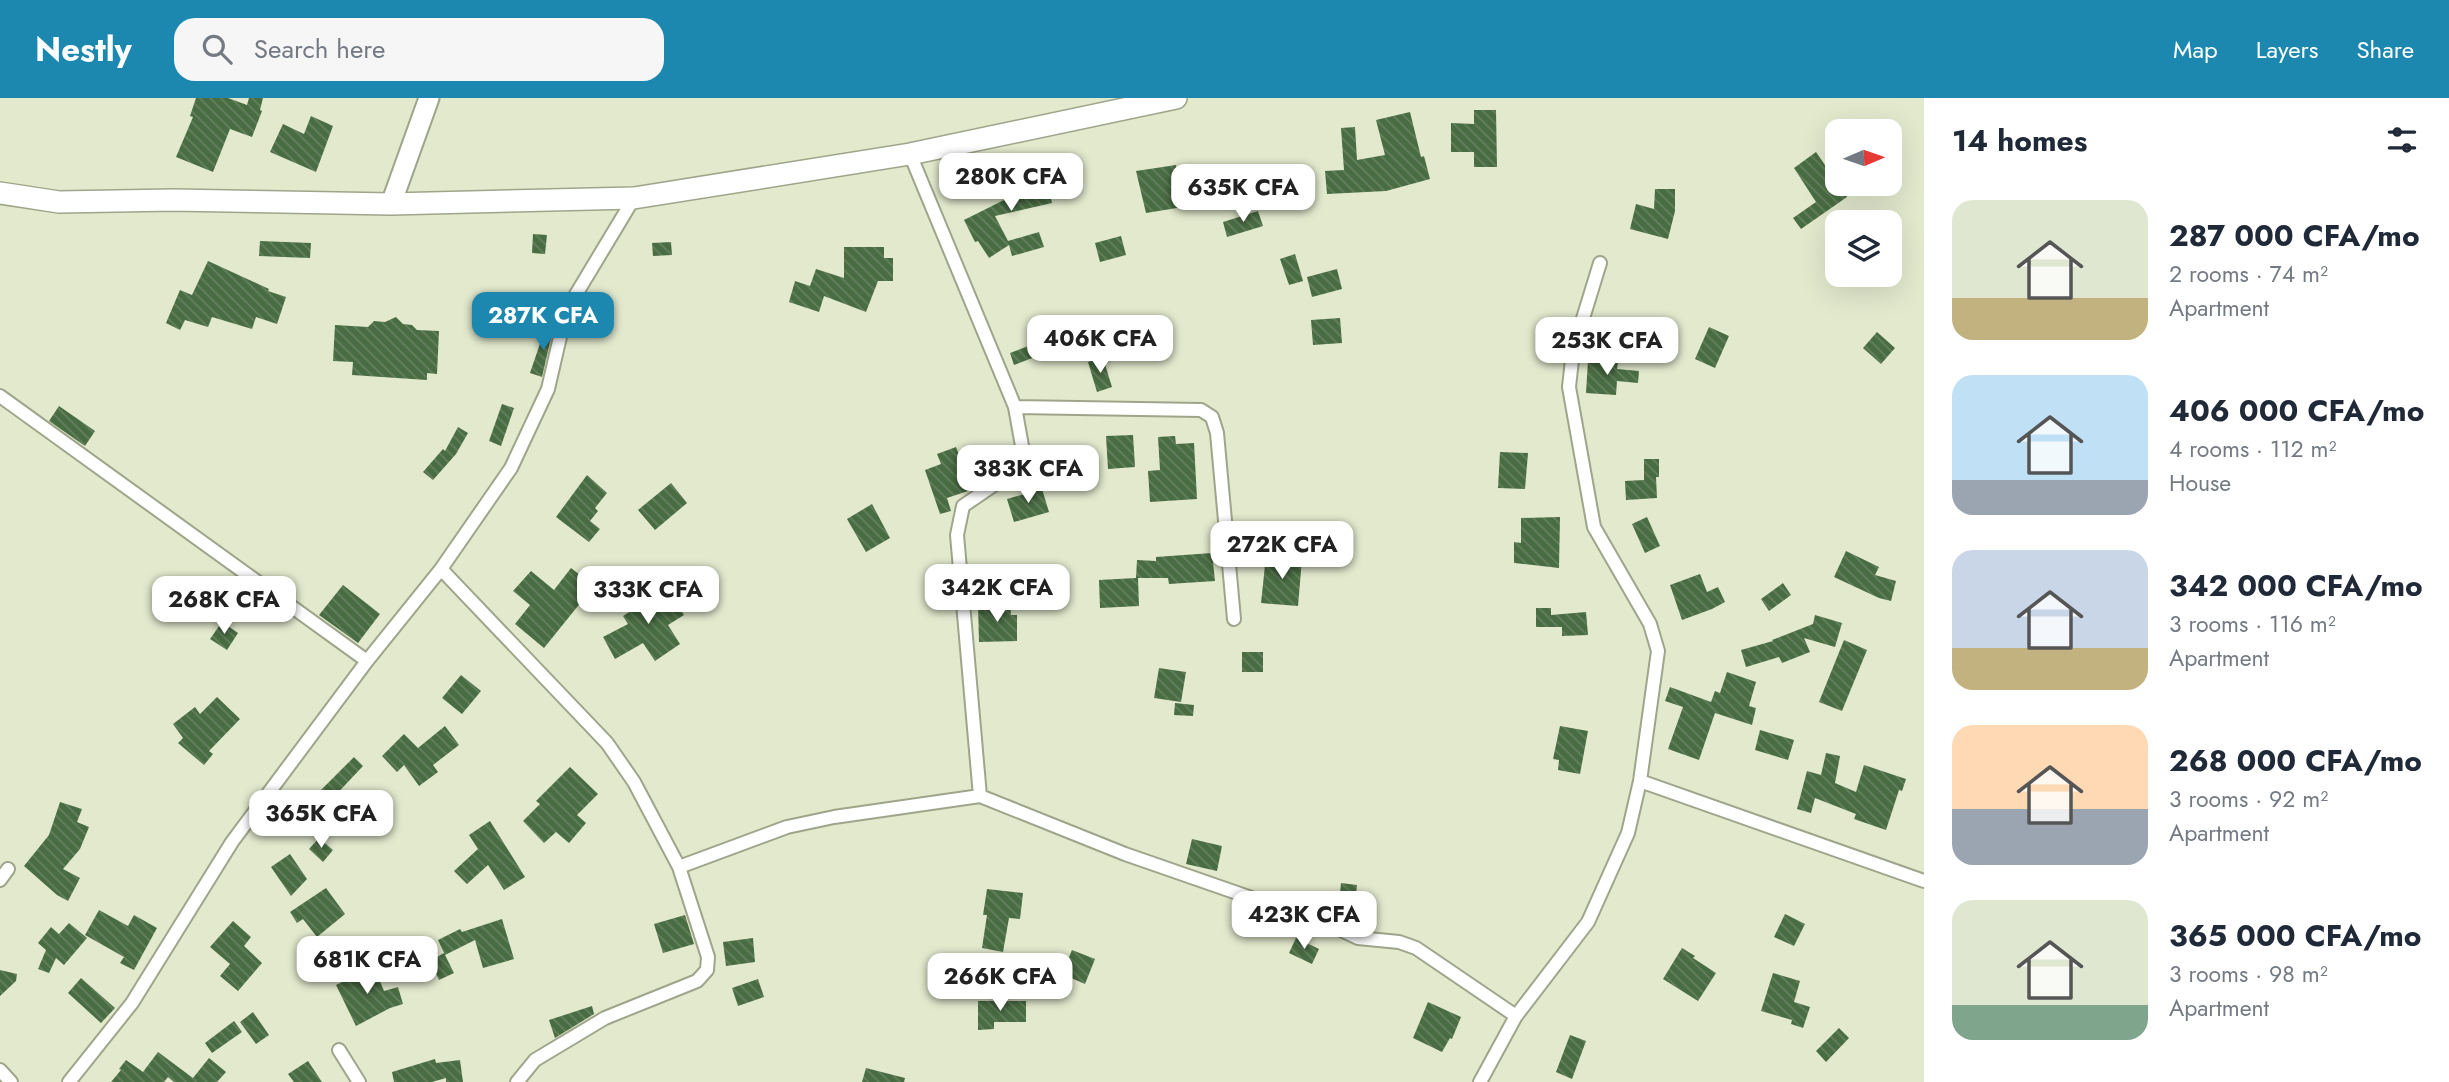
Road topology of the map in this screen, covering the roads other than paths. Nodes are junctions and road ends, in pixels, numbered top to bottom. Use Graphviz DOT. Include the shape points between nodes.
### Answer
graph roads {
  1 [pos="429,98"];
  2 [pos="1176,98"];
  3 [pos="910,154"];
  4 [pos="0,193"];
  5 [pos="634,198"];
  6 [pos="391,204"];
  7 [pos="1600,263"];
  8 [pos="0,396"];
  9 [pos="1015,407"];
  10 [pos="441,569"];
  11 [pos="1234,619"];
  12 [pos="367,661"];
  13 [pos="1640,781"];
  14 [pos="980,796"];
  15 [pos="679,867"];
  16 [pos="8,869"];
  17 [pos="0,880"];
  18 [pos="1924,881"];
  19 [pos="1516,1016"];
  20 [pos="339,1051"];
  21 [pos="0,1070"];
  22 [pos="11,1082"];
  23 [pos="69,1082"];
  24 [pos="359,1082"];
  25 [pos="517,1082"];
  26 [pos="1479,1082"];
  1 -- 6 [label="street"];
  2 -- 3 [label="main road"];
  3 -- 5 [label="main road"];
  3 -- 9 [label="street"];
  4 -- 6 [label="main road" via="59,202"];
  5 -- 6 [label="main road"];
  5 -- 10 [label="street" via="566,311 548,388 511,468"];
  7 -- 13 [label="street" via="1573,351 1569,387 1594,527 1650,624 1658,651"];
  8 -- 12 [label="street"];
  9 -- 11 [label="street" via="1200,410 1212,417"];
  9 -- 14 [label="street" via="1022,446 1019,461 1007,476 963,506 957,535"];
  10 -- 12 [label="street"];
  10 -- 15 [label="street" via="607,743 634,782"];
  12 -- 23 [label="street" via="232,842 132,1003"];
  13 -- 18 [label="street"];
  13 -- 19 [label="street" via="1628,833 1588,922"];
  14 -- 15 [label="street" via="787,827"];
  14 -- 19 [label="street" via="1125,855 1358,938 1416,948"];
  15 -- 25 [label="street" via="708,957 708,970 697,981 605,1018 535,1059"];
  16 -- 17 [label="street"];
  19 -- 26 [label="street"];
  20 -- 24 [label="street"];
  21 -- 22 [label="street"];
}
